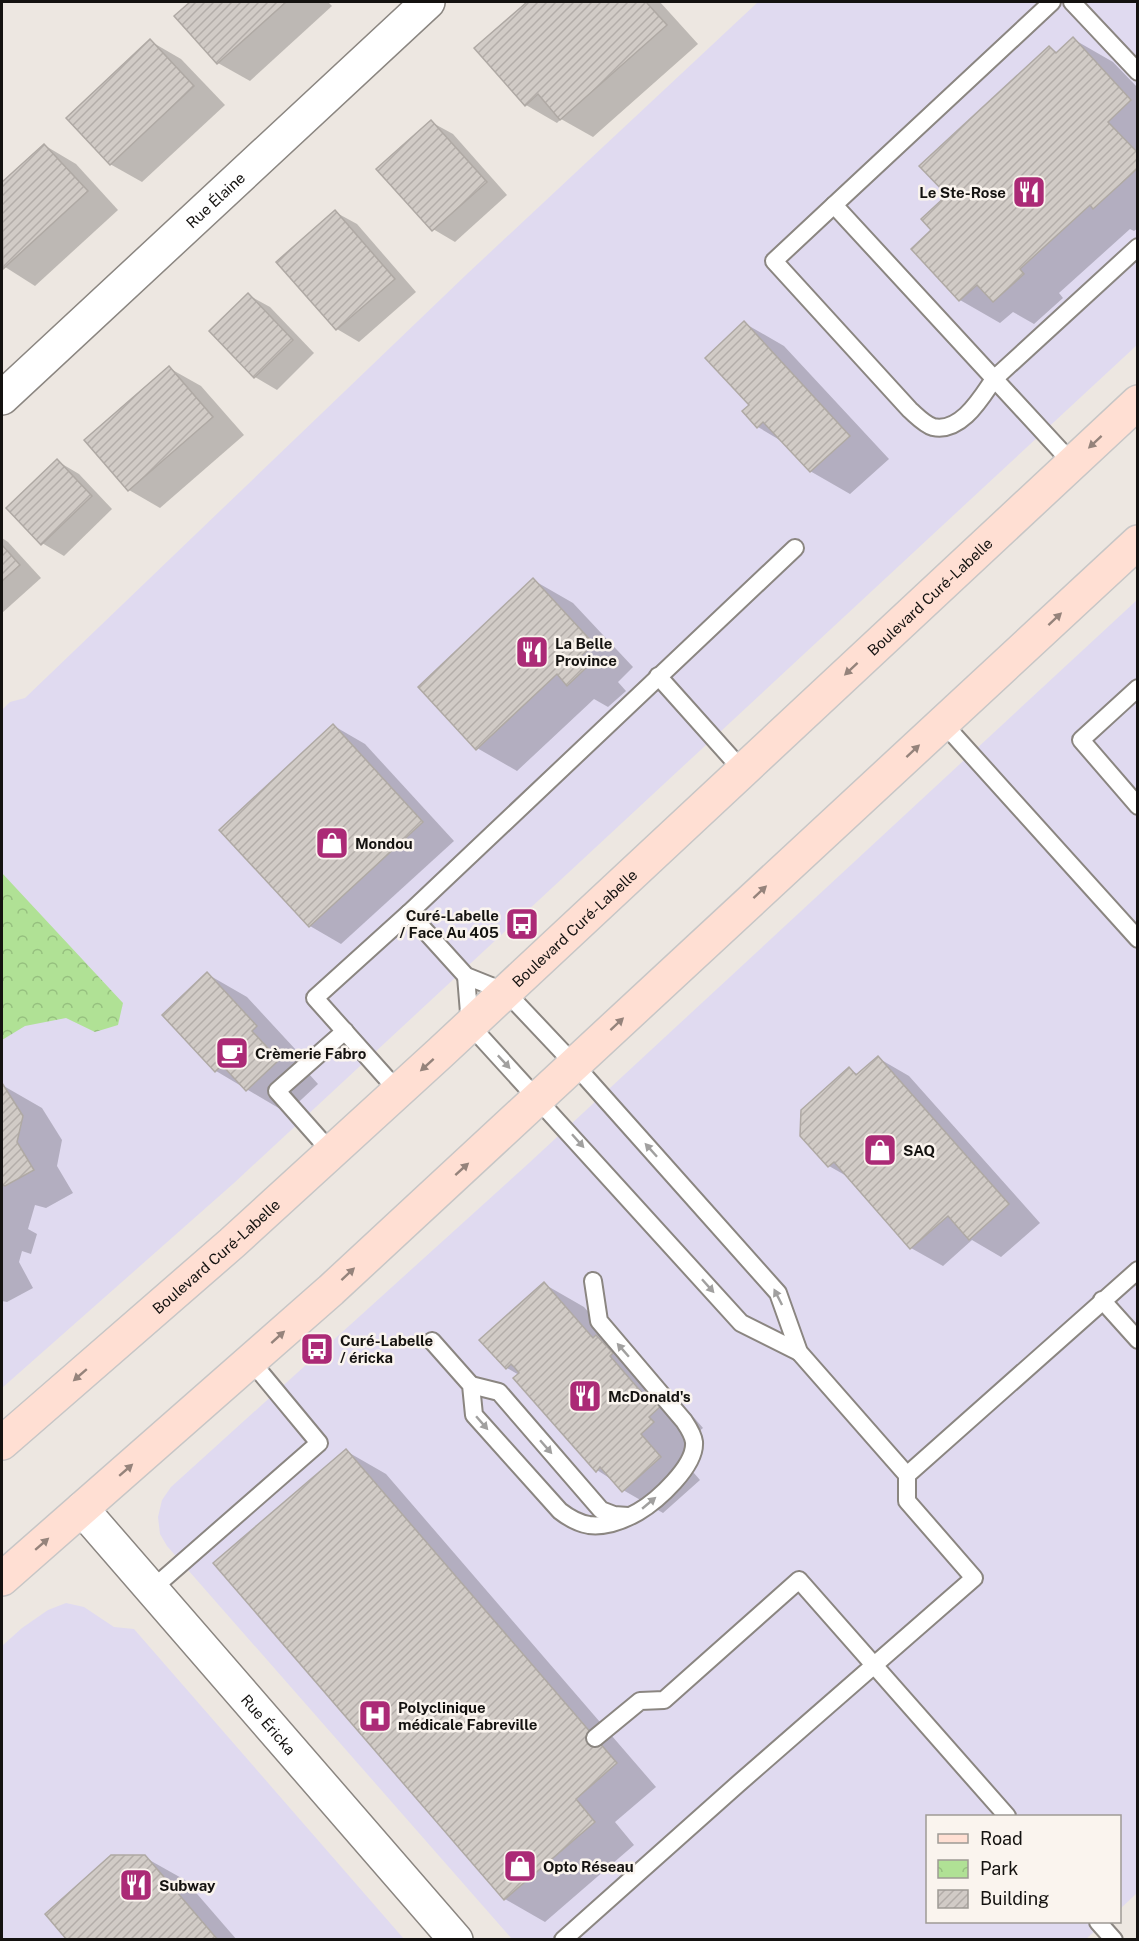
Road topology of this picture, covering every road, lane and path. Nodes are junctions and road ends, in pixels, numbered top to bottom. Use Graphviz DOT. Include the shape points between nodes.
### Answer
graph roads {
  1 [pos="428,2"];
  2 [pos="1052,2"];
  3 [pos="1072,2"];
  4 [pos="1137,72"];
  5 [pos="834,205"];
  6 [pos="1137,247"];
  7 [pos="994,379"];
  8 [pos="2,398"];
  9 [pos="1137,402"];
  10 [pos="1071,463"];
  11 [pos="1137,542"];
  12 [pos="795,548"];
  13 [pos="658,676"];
  14 [pos="1137,688"];
  15 [pos="943,723"];
  16 [pos="743,771"];
  17 [pos="1137,806"];
  18 [pos="409,913"];
  19 [pos="1132,921"];
  20 [pos="1137,939"];
  21 [pos="466,975"];
  22 [pos="506,992"];
  23 [pos="470,1025"];
  24 [pos="345,1030"];
  25 [pos="574,1064"];
  26 [pos="398,1090"];
  27 [pos="538,1098"];
  28 [pos="331,1152"];
  29 [pos="1137,1270"];
  30 [pos="593,1281"];
  31 [pos="1102,1300"];
  32 [pos="1137,1340"];
  33 [pos="432,1341"];
  34 [pos="799,1352"];
  35 [pos="251,1361"];
  36 [pos="471,1385"];
  37 [pos="2,1443"];
  38 [pos="907,1475"];
  39 [pos="82,1509"];
  40 [pos="629,1516"];
  41 [pos="2,1579"];
  42 [pos="152,1589"];
  43 [pos="873,1665"];
  44 [pos="596,1738"];
  45 [pos="1006,1815"];
  46 [pos="1099,1923"];
  47 [pos="456,1940"];
  48 [pos="563,1940"];
  49 [pos="1114,1940"];
  1 -- 8 [label="street, Rue Élaine"];
  2 -- 5 [label="lane"];
  3 -- 4 [label="lane"];
  5 -- 7 [label="lane"];
  5 -- 7 [label="lane" via="774,261 902,402 921,420 944,428 976,405"];
  6 -- 7 [label="lane"];
  7 -- 10 [label="lane"];
  9 -- 10 [label="main road, Boulevard Curé-Labelle, one-way"];
  10 -- 16 [label="main road, Boulevard Curé-Labelle, one-way"];
  15 -- 11 [label="main road, one-way"];
  12 -- 13 [label="lane"];
  13 -- 16 [label="lane"];
  13 -- 18 [label="lane"];
  14 -- 17 [label="lane" via="1081,740"];
  15 -- 19 [label="lane"];
  25 -- 15 [label="main road, one-way"];
  16 -- 22 [label="main road, Boulevard Curé-Labelle"];
  18 -- 21 [label="lane"];
  18 -- 24 [label="lane" via="315,998"];
  19 -- 20 [label="lane"];
  21 -- 22 [label="lane"];
  21 -- 23 [label="lane"];
  22 -- 23 [label="main road, Boulevard Curé-Labelle"];
  22 -- 25 [label="lane"];
  23 -- 26 [label="main road, Boulevard Curé-Labelle, one-way"];
  23 -- 27 [label="lane, one-way"];
  24 -- 26 [label="lane"];
  24 -- 28 [label="lane" via="277,1092"];
  25 -- 27 [label="main road"];
  34 -- 25 [label="lane, one-way" via="778,1293"];
  26 -- 28 [label="main road, Boulevard Curé-Labelle"];
  27 -- 34 [label="lane, one-way" via="741,1323"];
  35 -- 27 [label="main road, one-way"];
  28 -- 37 [label="main road, Boulevard Curé-Labelle, one-way"];
  29 -- 31 [label="lane"];
  40 -- 30 [label="lane, one-way" via="639,1512 684,1471 694,1442 684,1421 598,1321"];
  31 -- 32 [label="lane"];
  31 -- 38 [label="lane"];
  33 -- 36 [label="lane"];
  34 -- 38 [label="lane"];
  39 -- 35 [label="main road, one-way"];
  35 -- 42 [label="lane" via="319,1443"];
  36 -- 40 [label="lane, one-way" via="499,1392 602,1510"];
  36 -- 40 [label="lane, one-way" via="474,1414 560,1511 589,1525"];
  38 -- 43 [label="lane" via="906,1501 974,1578"];
  41 -- 39 [label="main road, one-way"];
  39 -- 42 [label="street, Rue Éricka"];
  42 -- 47 [label="street, Rue Éricka"];
  43 -- 44 [label="lane" via="799,1580 664,1700 640,1701"];
  43 -- 45 [label="lane"];
  43 -- 48 [label="lane"];
  46 -- 49 [label="lane"];
}
